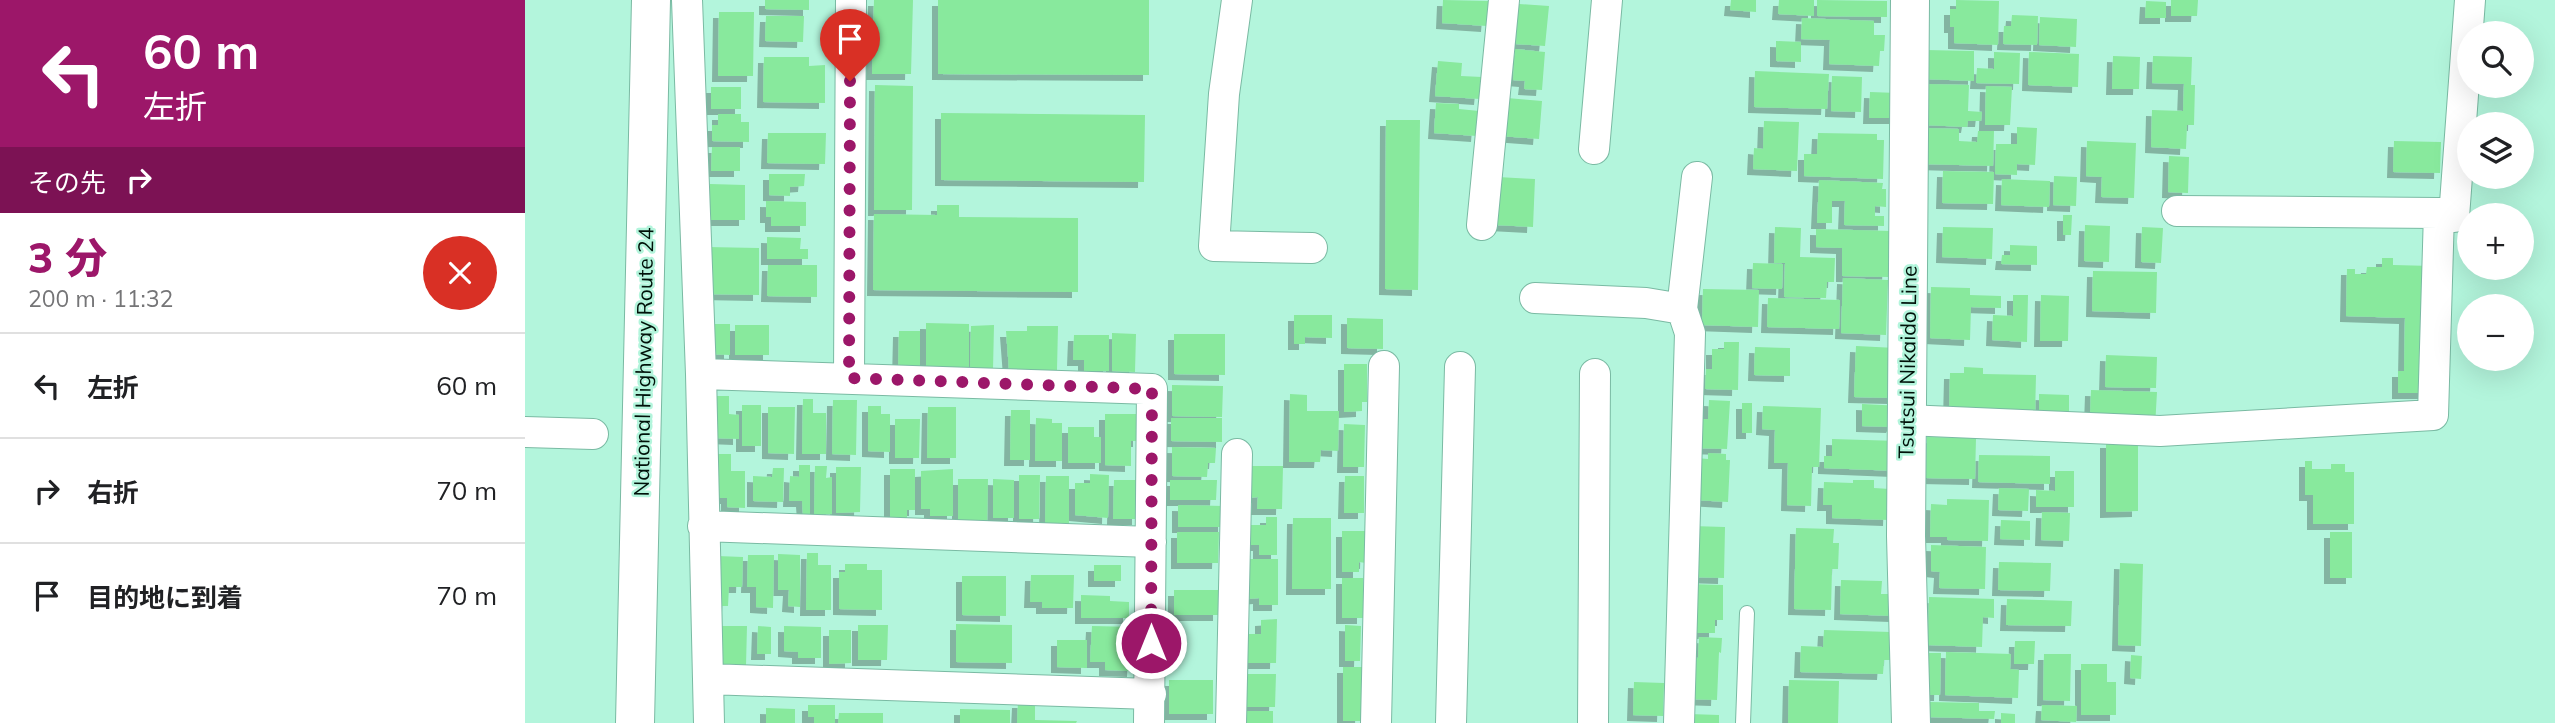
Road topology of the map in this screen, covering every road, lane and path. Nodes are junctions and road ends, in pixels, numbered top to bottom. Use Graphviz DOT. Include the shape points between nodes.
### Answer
graph roads {
  1 [pos="651,0"];
  2 [pos="687,0"];
  3 [pos="851,0"];
  4 [pos="1237,0"];
  5 [pos="1504,0"];
  6 [pos="1607,0"];
  7 [pos="1910,0"];
  8 [pos="2470,0"];
  9 [pos="1594,149"];
  10 [pos="1697,177"];
  11 [pos="2176,211"];
  12 [pos="2439,213"];
  13 [pos="1482,225"];
  14 [pos="1312,248"];
  15 [pos="1535,298"];
  16 [pos="1682,309"];
  17 [pos="1384,366"];
  18 [pos="1460,367"];
  19 [pos="701,374"];
  20 [pos="1595,374"];
  21 [pos="849,378"];
  22 [pos="1906,420"];
  23 [pos="525,432"];
  24 [pos="593,434"];
  25 [pos="1237,454"];
  26 [pos="703,526"];
  27 [pos="1151,542"];
  28 [pos="1747,613"];
  29 [pos="709,679"];
  30 [pos="1150,709"];
  31 [pos="635,723"];
  32 [pos="709,723"];
  33 [pos="1231,723"];
  34 [pos="1376,723"];
  35 [pos="1451,723"];
  36 [pos="1593,723"];
  37 [pos="1679,723"];
  38 [pos="1743,723"];
  39 [pos="1911,723"];
  1 -- 31 [label="main road, National Highway Route 24"];
  2 -- 19 [label="street"];
  3 -- 21 [label="street"];
  4 -- 14 [label="street" via="1224,93 1214,246"];
  5 -- 13 [label="street"];
  6 -- 9 [label="street"];
  7 -- 22 [label="main road, Tsutsui Nikaido Line"];
  8 -- 12 [label="street" via="2454,217"];
  10 -- 16 [label="street"];
  11 -- 12 [label="street"];
  12 -- 22 [label="street" via="2433,415 2160,431"];
  15 -- 16 [label="street"];
  16 -- 37 [label="street" via="1691,333"];
  17 -- 34 [label="street"];
  18 -- 35 [label="street"];
  19 -- 21 [label="street"];
  19 -- 26 [label="street"];
  20 -- 36 [label="street"];
  21 -- 27 [label="street" via="1152,389"];
  22 -- 39 [label="main road, Tsutsui Nikaido Line"];
  23 -- 24 [label="street"];
  25 -- 33 [label="street"];
  26 -- 27 [label="street"];
  26 -- 29 [label="street"];
  27 -- 30 [label="street"];
  28 -- 38 [label="lane"];
  29 -- 30 [label="street"];
  29 -- 32 [label="street"];
}
